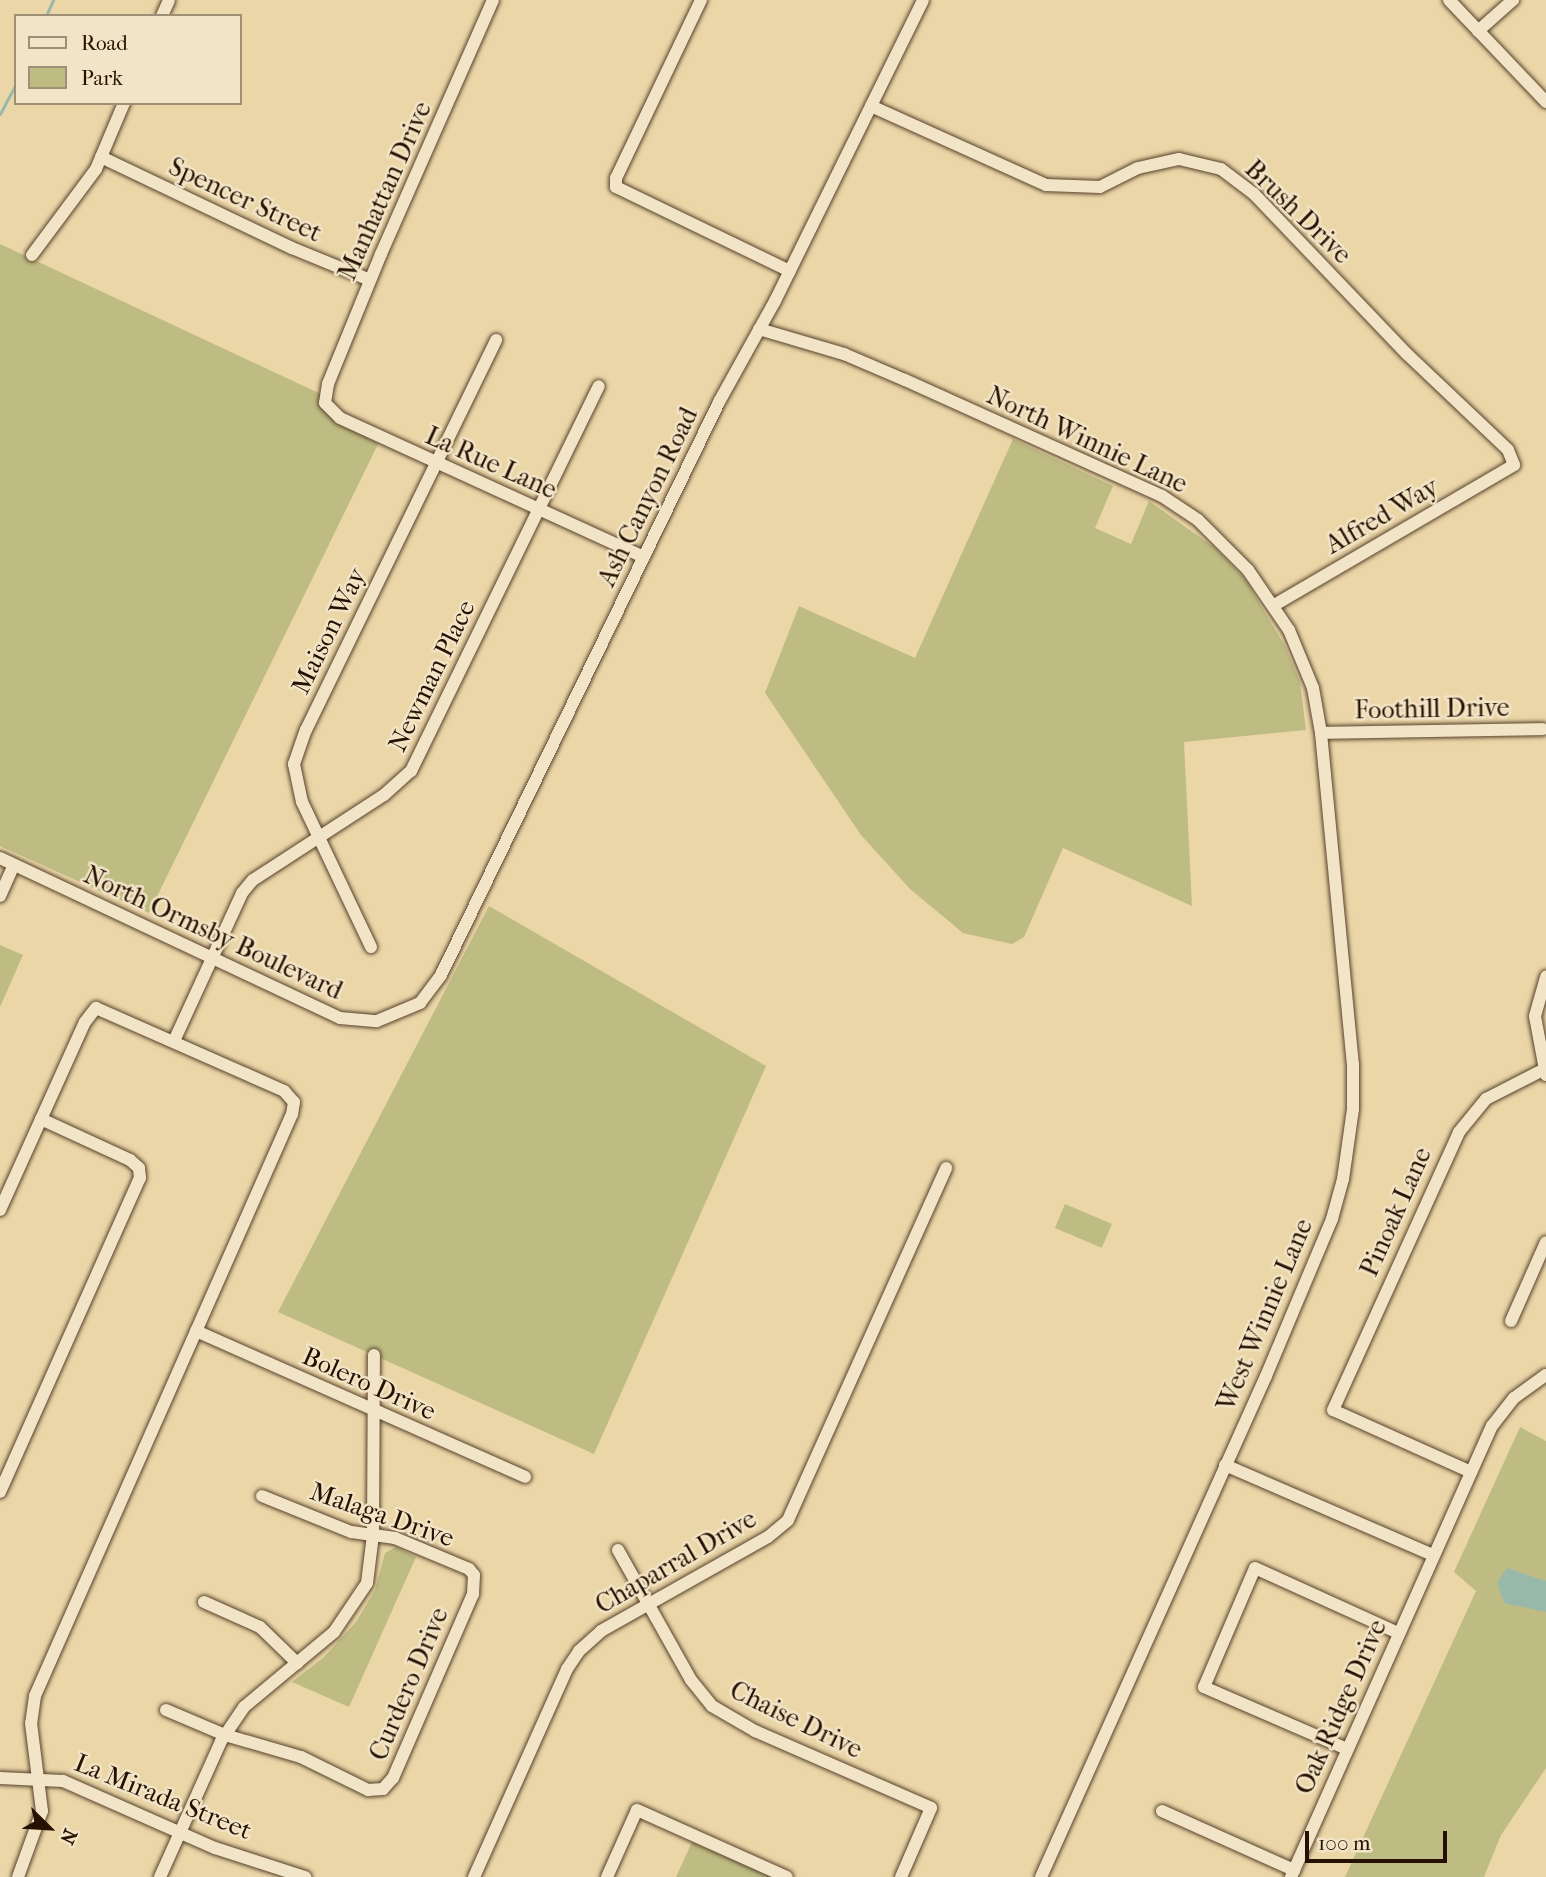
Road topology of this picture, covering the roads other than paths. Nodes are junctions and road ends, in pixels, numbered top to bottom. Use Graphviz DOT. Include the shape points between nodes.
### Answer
graph roads {
  1 [pos="493,0"];
  2 [pos="701,0"];
  3 [pos="923,0"];
  4 [pos="1449,0"];
  5 [pos="1513,0"];
  6 [pos="1478,31"];
  7 [pos="1546,102"];
  8 [pos="123,105"];
  9 [pos="871,106"];
  10 [pos="101,157"];
  11 [pos="32,255"];
  12 [pos="790,271"];
  13 [pos="370,280"];
  14 [pos="760,329"];
  15 [pos="496,340"];
  16 [pos="599,386"];
  17 [pos="326,403"];
  18 [pos="435,463"];
  19 [pos="1514,465"];
  20 [pos="539,510"];
  21 [pos="644,557"];
  22 [pos="1274,606"];
  23 [pos="1543,730"];
  24 [pos="1321,733"];
  25 [pos="319,837"];
  26 [pos="0,858"];
  27 [pos="14,865"];
  28 [pos="0,896"];
  29 [pos="371,947"];
  30 [pos="211,957"];
  31 [pos="1546,977"];
  32 [pos="411,1010"];
  33 [pos="174,1041"];
  34 [pos="1544,1073"];
  35 [pos="41,1119"];
  36 [pos="946,1168"];
  37 [pos="0,1210"];
  38 [pos="1546,1242"];
  39 [pos="1511,1321"];
  40 [pos="196,1331"];
  41 [pos="374,1355"];
  42 [pos="1546,1375"];
  43 [pos="371,1411"];
  44 [pos="1225,1465"];
  45 [pos="1471,1472"];
  46 [pos="524,1477"];
  47 [pos="0,1492"];
  48 [pos="262,1496"];
  49 [pos="373,1535"];
  50 [pos="618,1550"];
  51 [pos="1433,1555"];
  52 [pos="476,1586"];
  53 [pos="204,1602"];
  54 [pos="649,1605"];
  55 [pos="1398,1633"];
  56 [pos="297,1663"];
  57 [pos="166,1710"];
  58 [pos="225,1735"];
  59 [pos="1348,1749"];
  60 [pos="41,1777"];
  61 [pos="0,1778"];
  62 [pos="1162,1811"];
  63 [pos="180,1832"];
  64 [pos="1292,1874"];
  65 [pos="18,1877"];
  66 [pos="160,1877"];
  67 [pos="305,1877"];
  68 [pos="474,1877"];
  69 [pos="607,1877"];
  70 [pos="787,1877"];
  71 [pos="901,1877"];
  72 [pos="1041,1877"];
  1 -- 13 [label="street, Manhattan Drive"];
  2 -- 12 [label="street" via="615,187"];
  3 -- 9 [label="street, Ash Canyon Road"];
  4 -- 6 [label="street"];
  5 -- 6 [label="street"];
  6 -- 7 [label="street"];
  8 -- 10 [label="street"];
  9 -- 12 [label="street, Ash Canyon Road"];
  9 -- 19 [label="street, Brush Drive" via="1046,185 1100,187 1138,169 1179,159 1221,169 1254,194 1407,354 1508,450"];
  10 -- 11 [label="street"];
  10 -- 13 [label="street, Spencer Street"];
  12 -- 14 [label="street, Ash Canyon Road"];
  13 -- 17 [label="street, Manhattan Drive" via="328,384"];
  14 -- 21 [label="street, Ash Canyon Road"];
  14 -- 22 [label="street, North Winnie Lane" via="844,354 1161,496 1227,546"];
  15 -- 18 [label="street, Maison Way"];
  16 -- 20 [label="street, Newman Place"];
  17 -- 18 [label="street, La Rue Lane" via="340,418"];
  18 -- 20 [label="street, La Rue Lane"];
  18 -- 25 [label="street, Maison Way" via="297,750 296,787"];
  19 -- 22 [label="street, Alfred Way"];
  20 -- 21 [label="street, La Rue Lane"];
  20 -- 25 [label="street, Newman Place" via="411,771 384,795"];
  21 -- 32 [label="street, Ash Canyon Road" via="442,975"];
  22 -- 24 [label="street, North Winnie Lane" via="1302,657"];
  23 -- 24 [label="street, Foothill Drive"];
  24 -- 44 [label="street, West Winnie Lane" via="1353,1064 1348,1158 1322,1245"];
  25 -- 29 [label="street, Maison Way"];
  25 -- 30 [label="street, Newman Place" via="253,880"];
  26 -- 27 [label="street, North Ormsby Boulevard"];
  27 -- 28 [label="street"];
  27 -- 30 [label="street, North Ormsby Boulevard"];
  30 -- 32 [label="street, North Ormsby Boulevard" via="340,1018 377,1021"];
  30 -- 33 [label="street, Newman Place"];
  31 -- 34 [label="street" via="1535,1016"];
  33 -- 35 [label="street" via="106,1010 93,1009"];
  33 -- 40 [label="street" via="284,1091 294,1102"];
  34 -- 45 [label="street, Pinoak Lane" via="1486,1099 1459,1132 1333,1410"];
  35 -- 37 [label="street"];
  35 -- 47 [label="street" via="130,1160 139,1168 140,1178"];
  36 -- 54 [label="street, Chaparral Drive" via="788,1520 768,1538"];
  38 -- 39 [label="street"];
  40 -- 43 [label="street, Bolero Drive"];
  40 -- 60 [label="street" via="34,1696 31,1723"];
  41 -- 43 [label="street"];
  42 -- 45 [label="street" via="1502,1410"];
  43 -- 46 [label="street, Bolero Drive"];
  43 -- 49 [label="street"];
  44 -- 51 [label="street"];
  44 -- 72 [label="street, West Winnie Lane"];
  45 -- 51 [label="street"];
  48 -- 49 [label="street, Malaga Drive" via="351,1532"];
  49 -- 52 [label="street, Malaga Drive" via="395,1538 469,1569"];
  49 -- 56 [label="street" via="367,1583 349,1615"];
  50 -- 54 [label="street, Chaise Drive"];
  51 -- 55 [label="street, Oak Ridge Drive"];
  52 -- 58 [label="street, Curdero Drive" via="393,1778 383,1789 374,1790 301,1756"];
  53 -- 56 [label="street" via="260,1627"];
  54 -- 68 [label="street, Chaparral Drive" via="601,1631 567,1669"];
  54 -- 71 [label="street, Chaise Drive" via="691,1680 712,1706 755,1731 931,1808"];
  55 -- 59 [label="street, Oak Ridge Drive"];
  55 -- 59 [label="street" via="1255,1568 1204,1687"];
  56 -- 58 [label="street" via="244,1707"];
  57 -- 58 [label="street"];
  58 -- 63 [label="street"];
  59 -- 64 [label="street, Oak Ridge Drive"];
  60 -- 61 [label="street, La Mirada Street"];
  60 -- 63 [label="street, La Mirada Street" via="72,1784"];
  60 -- 65 [label="street" via="41,1819"];
  62 -- 64 [label="street"];
  63 -- 66 [label="street"];
  63 -- 67 [label="street, La Mirada Street"];
  69 -- 70 [label="street" via="637,1810"];
}
